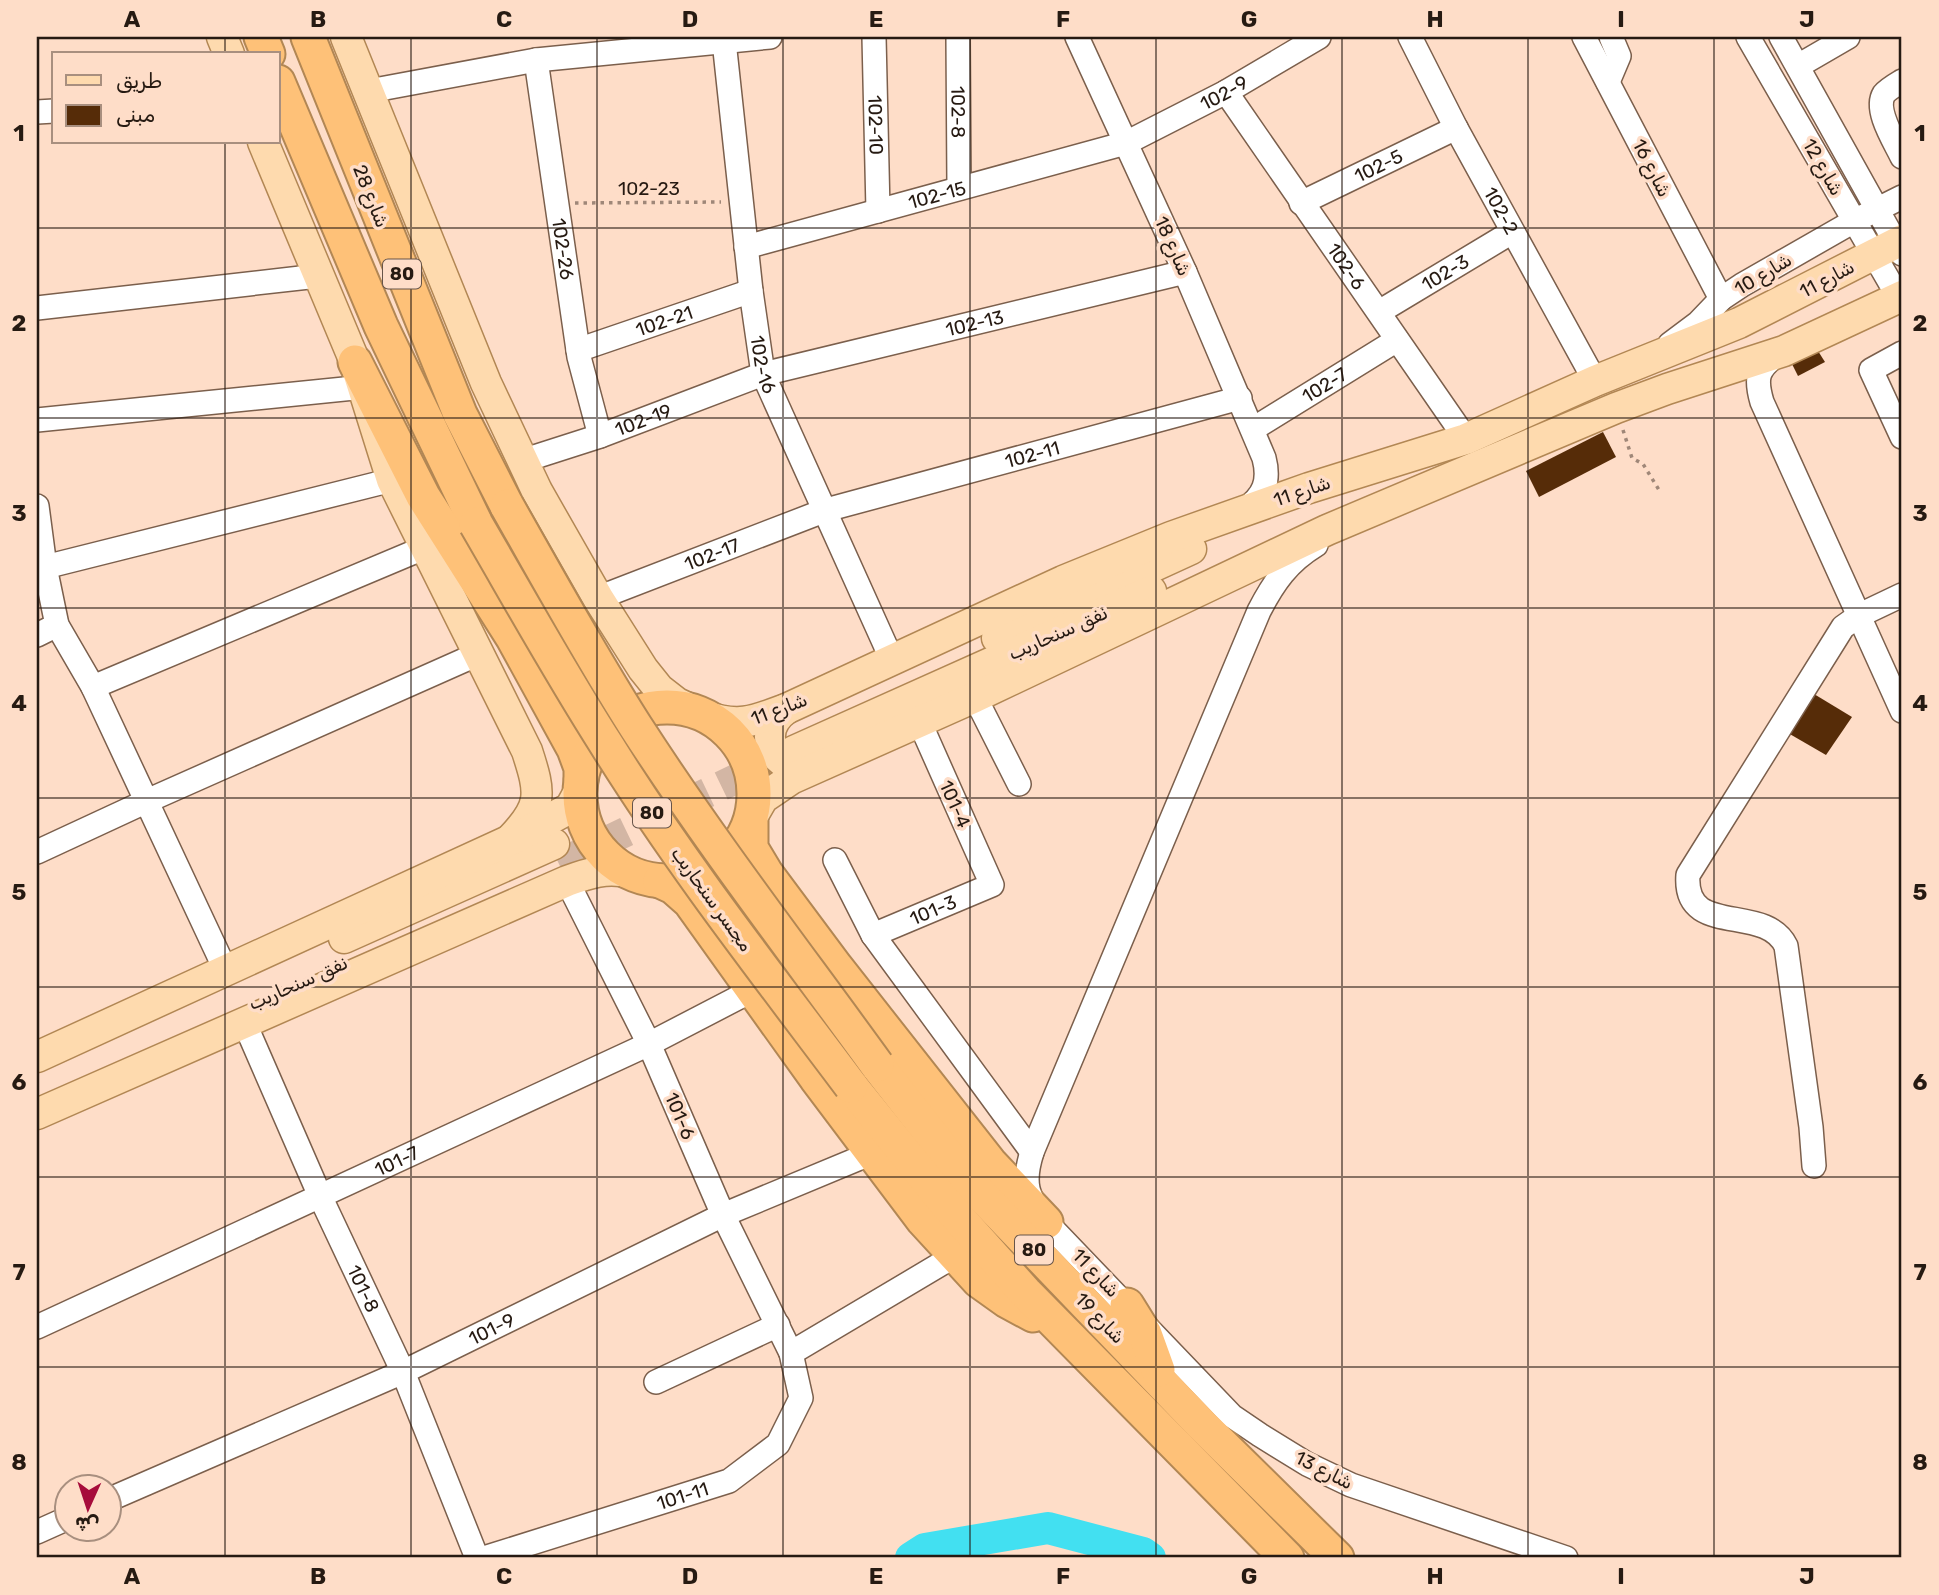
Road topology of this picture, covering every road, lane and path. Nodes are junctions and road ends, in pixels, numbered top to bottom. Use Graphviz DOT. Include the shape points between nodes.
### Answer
graph roads {
  1 [pos="308,37"];
  2 [pos="346,37"];
  3 [pos="770,37"];
  4 [pos="874,37"];
  5 [pos="958,37"];
  6 [pos="1077,37"];
  7 [pos="1320,37"];
  8 [pos="1410,37"];
  9 [pos="1584,37"];
  10 [pos="1611,37"];
  11 [pos="1748,37"];
  12 [pos="1781,37"];
  13 [pos="1849,37"];
  14 [pos="724,41"];
  15 [pos="536,60"];
  16 [pos="1798,66"];
  17 [pos="1902,81"];
  18 [pos="1608,82"];
  19 [pos="280,87"];
  20 [pos="369,91"];
  21 [pos="1226,92"];
  22 [pos="1456,128"];
  23 [pos="1126,143"];
  24 [pos="264,144"];
  25 [pos="1902,157"];
  26 [pos="959,188"];
  27 [pos="1902,197"];
  28 [pos="741,202"];
  29 [pos="557,203"];
  30 [pos="1301,203"];
  31 [pos="1878,210"];
  32 [pos="878,211"];
  33 [pos="1854,221"];
  34 [pos="1512,232"];
  35 [pos="746,247"];
  36 [pos="1893,248"];
  37 [pos="1185,272"];
  38 [pos="318,276"];
  39 [pos="751,291"];
  40 [pos="1901,297"];
  41 [pos="1721,299"];
  42 [pos="37,308"];
  43 [pos="1379,312"];
  44 [pos="1397,340"];
  45 [pos="578,350"];
  46 [pos="1784,351"];
  47 [pos="1902,353"];
  48 [pos="1634,365"];
  49 [pos="359,374"];
  50 [pos="763,374"];
  51 [pos="1705,376"];
  52 [pos="1595,381"];
  53 [pos="1240,398"];
  54 [pos="1762,402"];
  55 [pos="1616,408"];
  56 [pos="37,420"];
  57 [pos="1253,429"];
  58 [pos="600,436"];
  59 [pos="1902,437"];
  60 [pos="1466,439"];
  61 [pos="1264,458"];
  62 [pos="522,461"];
  63 [pos="392,480"];
  64 [pos="1316,486"];
  65 [pos="1659,489"];
  66 [pos="507,506"];
  67 [pos="826,510"];
  68 [pos="1239,513"];
  69 [pos="1370,513"];
  70 [pos="37,516"];
  71 [pos="1327,530"];
  72 [pos="426,547"];
  73 [pos="45,567"];
  74 [pos="1902,595"];
  75 [pos="598,598"];
  76 [pos="1860,615"];
  77 [pos="47,630"];
  78 [pos="478,654"];
  79 [pos="892,660"];
  80 [pos="93,687"];
  81 [pos="975,697"];
  82 [pos="1902,710"];
  83 [pos="701,714"];
  84 [pos="920,723"];
  85 [pos="789,731"];
  86 [pos="819,767"];
  87 [pos="581,784"];
  88 [pos="1019,784"];
  89 [pos="147,801"];
  90 [pos="751,819"];
  91 [pos="513,838"];
  92 [pos="37,852"];
  93 [pos="835,860"];
  94 [pos="560,863"];
  95 [pos="645,877"];
  96 [pos="992,885"];
  97 [pos="538,894"];
  98 [pos="873,935"];
  99 [pos="225,969"];
  100 [pos="753,990"];
  101 [pos="244,1024"];
  102 [pos="649,1044"];
  103 [pos="37,1057"];
  104 [pos="877,1065"];
  105 [pos="37,1075"];
  106 [pos="851,1086"];
  107 [pos="37,1102"];
  108 [pos="37,1114"];
  109 [pos="1031,1152"];
  110 [pos="872,1153"];
  111 [pos="1814,1166"];
  112 [pos="320,1196"];
  113 [pos="723,1214"];
  114 [pos="1046,1222"];
  115 [pos="956,1255"];
  116 [pos="1127,1306"];
  117 [pos="778,1325"];
  118 [pos="37,1327"];
  119 [pos="1077,1344"];
  120 [pos="791,1353"];
  121 [pos="403,1372"];
  122 [pos="656,1382"];
  123 [pos="1174,1396"];
  124 [pos="122,1494"];
  125 [pos="477,1558"];
  126 [pos="484,1558"];
  127 [pos="1287,1558"];
  128 [pos="1338,1558"];
  129 [pos="1566,1558"];
  1 -- 66 [label="highway, شارع 28 / 80" via="460,414"];
  2 -- 20 [label="main road, شارع 11"];
  3 -- 14 [label="street"];
  4 -- 32 [label="street, 102-10"];
  5 -- 26 [label="street, 102-8"];
  6 -- 23 [label="street, شارع 18"];
  7 -- 21 [label="street, 102-9"];
  8 -- 22 [label="street, 102-2"];
  9 -- 18 [label="street, شارع 16"];
  10 -- 18 [label="street" via="1619,56"];
  11 -- 33 [label="street, شارع 12"];
  12 -- 16 [label="street, شارع 12"];
  13 -- 16 [label="street"];
  14 -- 15 [label="street"];
  14 -- 28 [label="street, 102-16"];
  15 -- 20 [label="street"];
  15 -- 29 [label="street, 102-26"];
  16 -- 31 [label="street, شارع 12"];
  17 -- 25 [label="street" via="1884,93 1881,104"];
  18 -- 41 [label="street, شارع 16"];
  19 -- 106 [label="highway, مجسر سنحاريب / 80, bridge" via="381,326 476,524 640,796"];
  20 -- 62 [label="main road, شارع 11" via="485,383"];
  21 -- 23 [label="street, 102-9"];
  21 -- 30 [label="street, 102-6"];
  22 -- 30 [label="street, 102-5"];
  22 -- 34 [label="street, 102-2"];
  23 -- 26 [label="street, 102-15"];
  23 -- 37 [label="street, شارع 18"];
  24 -- 38 [label="main road"];
  26 -- 32 [label="street, 102-15"];
  27 -- 31 [label="street, شارع 10"];
  28 -- 29 [label="path, 102-23"];
  28 -- 35 [label="street, 102-16"];
  29 -- 45 [label="street, 102-26"];
  30 -- 43 [label="street, 102-6"];
  31 -- 33 [label="street, شارع 10"];
  31 -- 36 [label="street, شارع 12"];
  32 -- 35 [label="street, 102-15"];
  33 -- 36 [label="street, شارع 12"];
  33 -- 41 [label="street, شارع 10"];
  34 -- 43 [label="street, 102-3"];
  34 -- 52 [label="street, 102-2"];
  35 -- 39 [label="street, 102-16"];
  36 -- 40 [label="street, شارع 12"];
  36 -- 48 [label="main road, شارع 11" via="1739,323"];
  37 -- 50 [label="street, 102-13"];
  37 -- 53 [label="street, شارع 18"];
  38 -- 42 [label="street"];
  38 -- 49 [label="main road"];
  39 -- 45 [label="street, 102-21"];
  39 -- 50 [label="street, 102-16"];
  40 -- 46 [label="main road, شارع 11"];
  41 -- 48 [label="street, شارع 10" via="1671,344"];
  43 -- 44 [label="street, 102-6"];
  44 -- 57 [label="street, 102-7"];
  44 -- 60 [label="street, 102-6"];
  45 -- 58 [label="street, 102-26"];
  46 -- 51 [label="main road, شارع 11"];
  46 -- 54 [label="street" via="1764,364 1758,378"];
  47 -- 59 [label="street" via="1871,370"];
  48 -- 52 [label="main road, شارع 11"];
  49 -- 56 [label="street"];
  49 -- 63 [label="main road"];
  49 -- 87 [label="highway" via="423,496 513,638 574,749"];
  50 -- 58 [label="street, 102-19"];
  50 -- 67 [label="street, 102-16"];
  51 -- 54 [label="street" via="1736,379"];
  51 -- 55 [label="main road, شارع 11"];
  52 -- 60 [label="main road, شارع 11"];
  53 -- 57 [label="street, شارع 18"];
  53 -- 67 [label="street, 102-11"];
  54 -- 76 [label="street"];
  55 -- 65 [label="path" via="1632,458 1643,464"];
  55 -- 69 [label="main road, شارع 11"];
  57 -- 61 [label="street, شارع 18"];
  58 -- 62 [label="street, 102-19"];
  60 -- 64 [label="main road, شارع 11"];
  61 -- 64 [label="street" via="1279,475"];
  61 -- 68 [label="street" via="1266,486 1254,504"];
  62 -- 75 [label="main road, شارع 11"];
  63 -- 72 [label="main road"];
  63 -- 73 [label="street"];
  64 -- 68 [label="main road, شارع 11"];
  64 -- 85 [label="main road, نفق سنحاريب" via="1198,546"];
  66 -- 104 [label="highway, مجسر سنحاريب / 80, bridge" via="650,747"];
  67 -- 75 [label="street, 102-17"];
  67 -- 79 [label="street, 102-16"];
  68 -- 79 [label="main road, شارع 11" via="1063,580"];
  69 -- 71 [label="main road, شارع 11"];
  69 -- 109 [label="street, شارع 11" via="1308,550 1273,583"];
  70 -- 73 [label="street"];
  71 -- 81 [label="main road, شارع 11"];
  71 -- 85 [label="main road, نفق سنحاريب" via="1203,568"];
  72 -- 78 [label="main road"];
  72 -- 80 [label="street"];
  73 -- 77 [label="street"];
  74 -- 76 [label="street"];
  75 -- 83 [label="main road, شارع 11" via="659,689"];
  76 -- 82 [label="street"];
  76 -- 111 [label="street" via="1843,627 1779,728 1689,875 1687,890 1697,908 1717,917 1757,923 1780,934 1786,946"];
  77 -- 80 [label="street"];
  78 -- 89 [label="street"];
  78 -- 91 [label="main road" via="536,777 535,808"];
  79 -- 85 [label="main road, شارع 11"];
  80 -- 89 [label="street"];
  81 -- 84 [label="main road, شارع 11"];
  81 -- 88 [label="street"];
  83 -- 85 [label="main road, شارع 11"];
  83 -- 87 [label="highway" via="659,707 616,723 594,746"];
  83 -- 90 [label="highway" via="730,734 748,760 755,790"];
  84 -- 86 [label="main road, شارع 11"];
  84 -- 96 [label="street, 101-4"];
  85 -- 86 [label="main road" via="774,720 770,738 777,756 790,767"];
  86 -- 90 [label="main road, شارع 11" via="774,789"];
  87 -- 91 [label="main road" via="570,808"];
  87 -- 95 [label="highway" via="582,813 590,835 604,855"];
  89 -- 92 [label="street"];
  89 -- 99 [label="street"];
  90 -- 95 [label="highway" via="736,848 713,869 683,880"];
  90 -- 114 [label="highway" via="751,848 766,873 981,1153"];
  91 -- 97 [label="main road" via="532,831 552,834 564,844 568,872"];
  91 -- 99 [label="main road"];
  93 -- 98 [label="street"];
  94 -- 95 [label="main road"];
  94 -- 97 [label="main road"];
  94 -- 102 [label="street, 101-6"];
  94 -- 105 [label="main road, نفق سنحاريب"];
  94 -- 107 [label="main road, نفق سنحاريب"];
  95 -- 100 [label="highway" via="673,887 690,902"];
  96 -- 98 [label="street, 101-3"];
  97 -- 101 [label="main road"];
  98 -- 109 [label="street"];
  99 -- 103 [label="main road"];
  100 -- 102 [label="street, 101-7"];
  100 -- 110 [label="highway"];
  101 -- 108 [label="main road"];
  101 -- 112 [label="street, 101-8"];
  102 -- 112 [label="street, 101-7"];
  102 -- 113 [label="street, 101-6"];
  104 -- 123 [label="highway, شارع 19 / 80" via="967,1180"];
  106 -- 119 [label="highway, شارع 19 / 80" via="947,1205"];
  109 -- 114 [label="street, شارع 11" via="1026,1185"];
  110 -- 113 [label="street, 101-9"];
  110 -- 115 [label="highway"];
  112 -- 118 [label="street, 101-7"];
  112 -- 121 [label="street, 101-8"];
  113 -- 117 [label="street, 101-6"];
  113 -- 121 [label="street, 101-9"];
  114 -- 116 [label="street, شارع 11"];
  115 -- 119 [label="highway" via="993,1292"];
  115 -- 120 [label="street"];
  116 -- 123 [label="highway"];
  116 -- 129 [label="street, شارع 13" via="1232,1416 1307,1464 1350,1485"];
  117 -- 120 [label="street, 101-6"];
  117 -- 122 [label="street"];
  119 -- 127 [label="highway, شارع 19 / 80"];
  120 -- 126 [label="street, 101-11" via="801,1398 778,1444 729,1481"];
  121 -- 124 [label="street, 101-9"];
  121 -- 125 [label="street, 101-8"];
  123 -- 128 [label="highway, شارع 19 / 80"];
}
